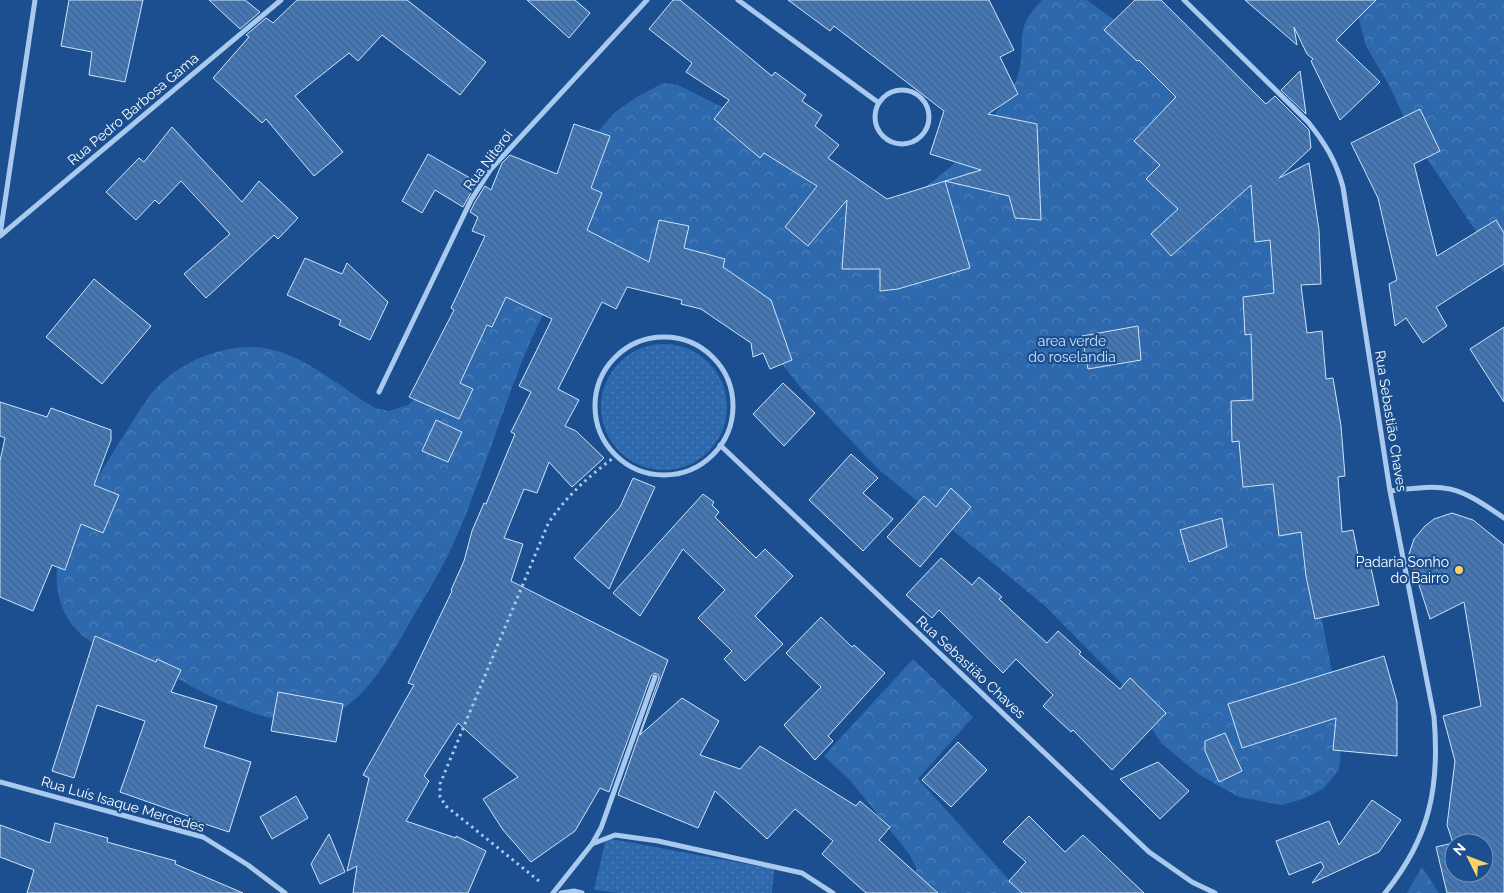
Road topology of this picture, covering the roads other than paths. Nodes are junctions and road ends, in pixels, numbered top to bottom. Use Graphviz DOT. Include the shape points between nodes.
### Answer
graph roads {
  1 [pos="35,0"];
  2 [pos="281,0"];
  3 [pos="647,0"];
  4 [pos="738,0"];
  5 [pos="1184,0"];
  6 [pos="879,104"];
  7 [pos="0,236"];
  8 [pos="380,392"];
  9 [pos="720,446"];
  10 [pos="1390,491"];
  11 [pos="1504,518"];
  12 [pos="655,678"];
  13 [pos="0,782"];
  14 [pos="592,844"];
  15 [pos="285,893"];
  16 [pos="553,893"];
  17 [pos="561,893"];
  18 [pos="582,893"];
  19 [pos="833,893"];
  20 [pos="1214,893"];
  21 [pos="1385,893"];
  1 -- 7 [label="street"];
  2 -- 7 [label="street, Rua Pedro Barbosa Gama"];
  3 -- 8 [label="street, Rua Niteroi" via="491,169 471,200"];
  4 -- 6 [label="street"];
  5 -- 10 [label="street, Rua Sebastião Chaves" via="1308,122 1337,163"];
  6 -- 6 [label="street" via="892,92 901,90 918,95 928,110 927,128 915,141 906,144 889,141 875,120"];
  9 -- 9 [label="street" via="732,417 732,395 726,375 715,358 698,345 678,338 658,337 637,342 612,361 600,379 595,399 596,420 603,440 616,456 641,471 670,475 698,465"];
  9 -- 20 [label="street, Rua Sebastião Chaves" via="1149,852 1185,878"];
  10 -- 11 [label="street" via="1448,487 1469,494"];
  10 -- 21 [label="street, Rua Sebastião Chaves" via="1434,717 1436,769 1434,795 1421,836"];
  12 -- 14 [label="street" via="608,814"];
  13 -- 15 [label="street, Rua Luís Isaque Mercedes" via="203,837"];
  14 -- 16 [label="street"];
  14 -- 19 [label="street" via="615,835 658,841 802,873"];
  17 -- 18 [label="street"];
}
